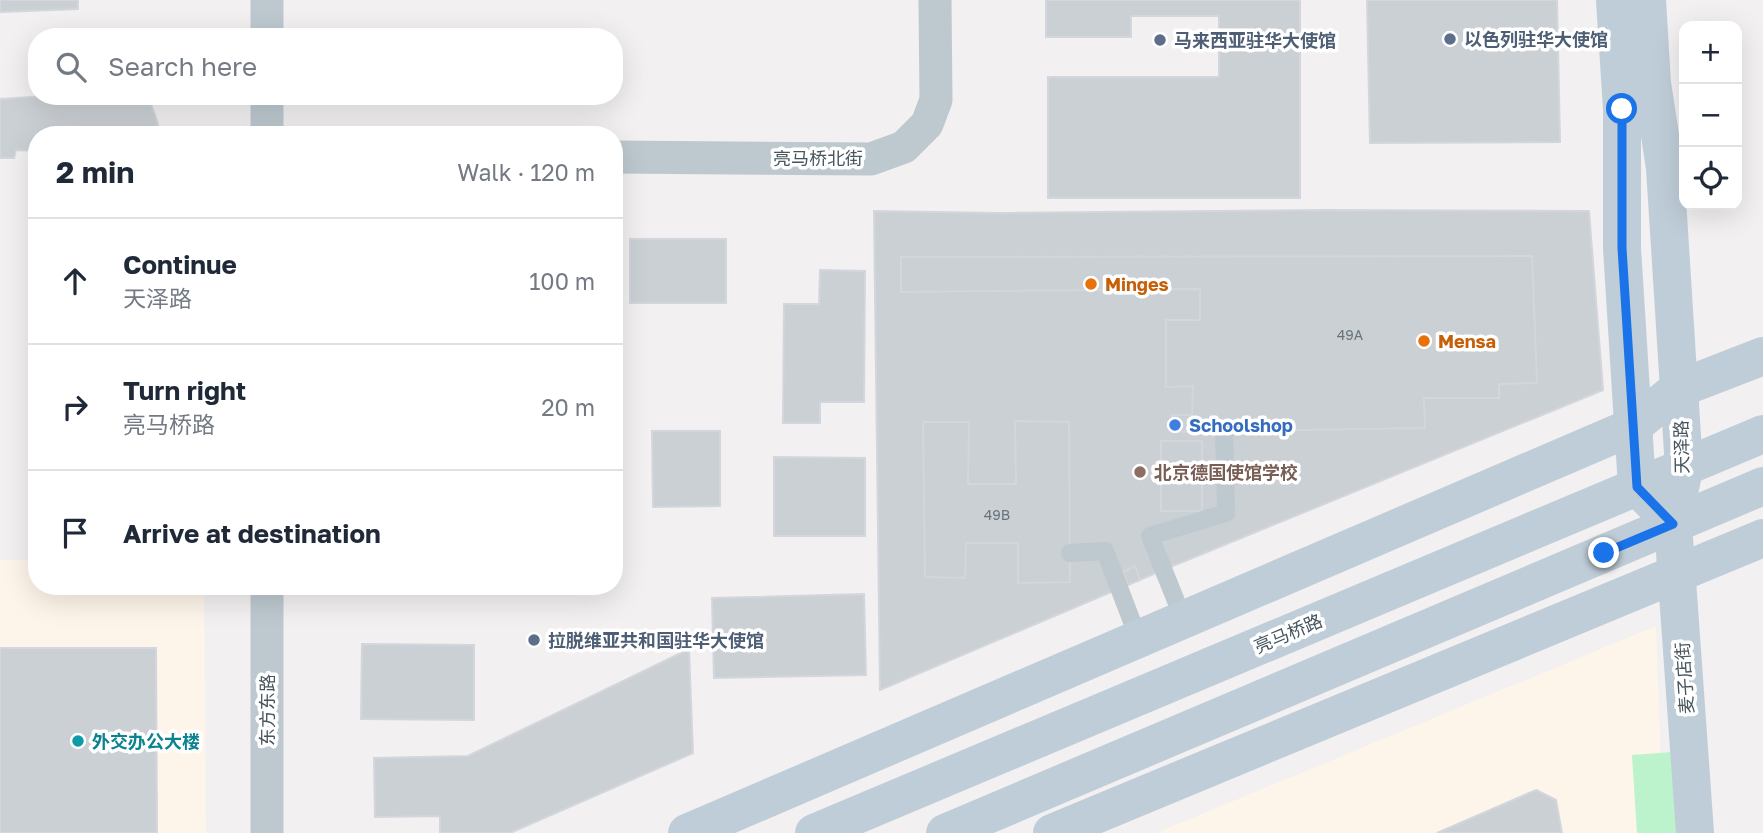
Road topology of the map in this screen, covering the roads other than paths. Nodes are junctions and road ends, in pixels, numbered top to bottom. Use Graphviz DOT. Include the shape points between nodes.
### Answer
graph roads {
  1 [pos="267,0"];
  2 [pos="935,0"];
  3 [pos="1615,0"];
  4 [pos="1647,0"];
  5 [pos="267,28"];
  6 [pos="267,105"];
  7 [pos="267,126"];
  8 [pos="623,157"];
  9 [pos="1763,356"];
  10 [pos="1678,389"];
  11 [pos="1632,427"];
  12 [pos="1224,431"];
  13 [pos="1763,434"];
  14 [pos="1684,468"];
  15 [pos="1763,486"];
  16 [pos="1637,487"];
  17 [pos="1673,524"];
  18 [pos="1763,538"];
  19 [pos="1070,553"];
  20 [pos="1677,575"];
  21 [pos="267,595"];
  22 [pos="1184,621"];
  23 [pos="1139,640"];
  24 [pos="267,833"];
  25 [pos="687,833"];
  26 [pos="814,833"];
  27 [pos="945,833"];
  28 [pos="1052,833"];
  29 [pos="1695,833"];
  1 -- 5 [label="street"];
  2 -- 8 [label="street, 亮马桥北街" via="936,100 927,124 904,147 871,159"];
  3 -- 11 [label="street"];
  4 -- 10 [label="street, 天泽路" via="1652,83 1665,169"];
  6 -- 7 [label="street"];
  9 -- 10 [label="street"];
  10 -- 11 [label="street"];
  10 -- 14 [label="street, 天泽路"];
  11 -- 16 [label="street"];
  11 -- 22 [label="street"];
  12 -- 22 [label="lane" via="1226,513 1150,536"];
  13 -- 14 [label="street, 亮马桥路"];
  14 -- 16 [label="street, 亮马桥路"];
  14 -- 17 [label="street, 天泽路"];
  15 -- 17 [label="street"];
  16 -- 17 [label="street"];
  16 -- 26 [label="street, 亮马桥路"];
  17 -- 20 [label="street, 麦子店街"];
  17 -- 27 [label="street"];
  18 -- 20 [label="street"];
  19 -- 23 [label="lane" via="1105,551"];
  20 -- 28 [label="street"];
  20 -- 29 [label="street, 麦子店街"];
  21 -- 24 [label="street, 东方东路"];
  22 -- 23 [label="street"];
  23 -- 25 [label="street"];
}
